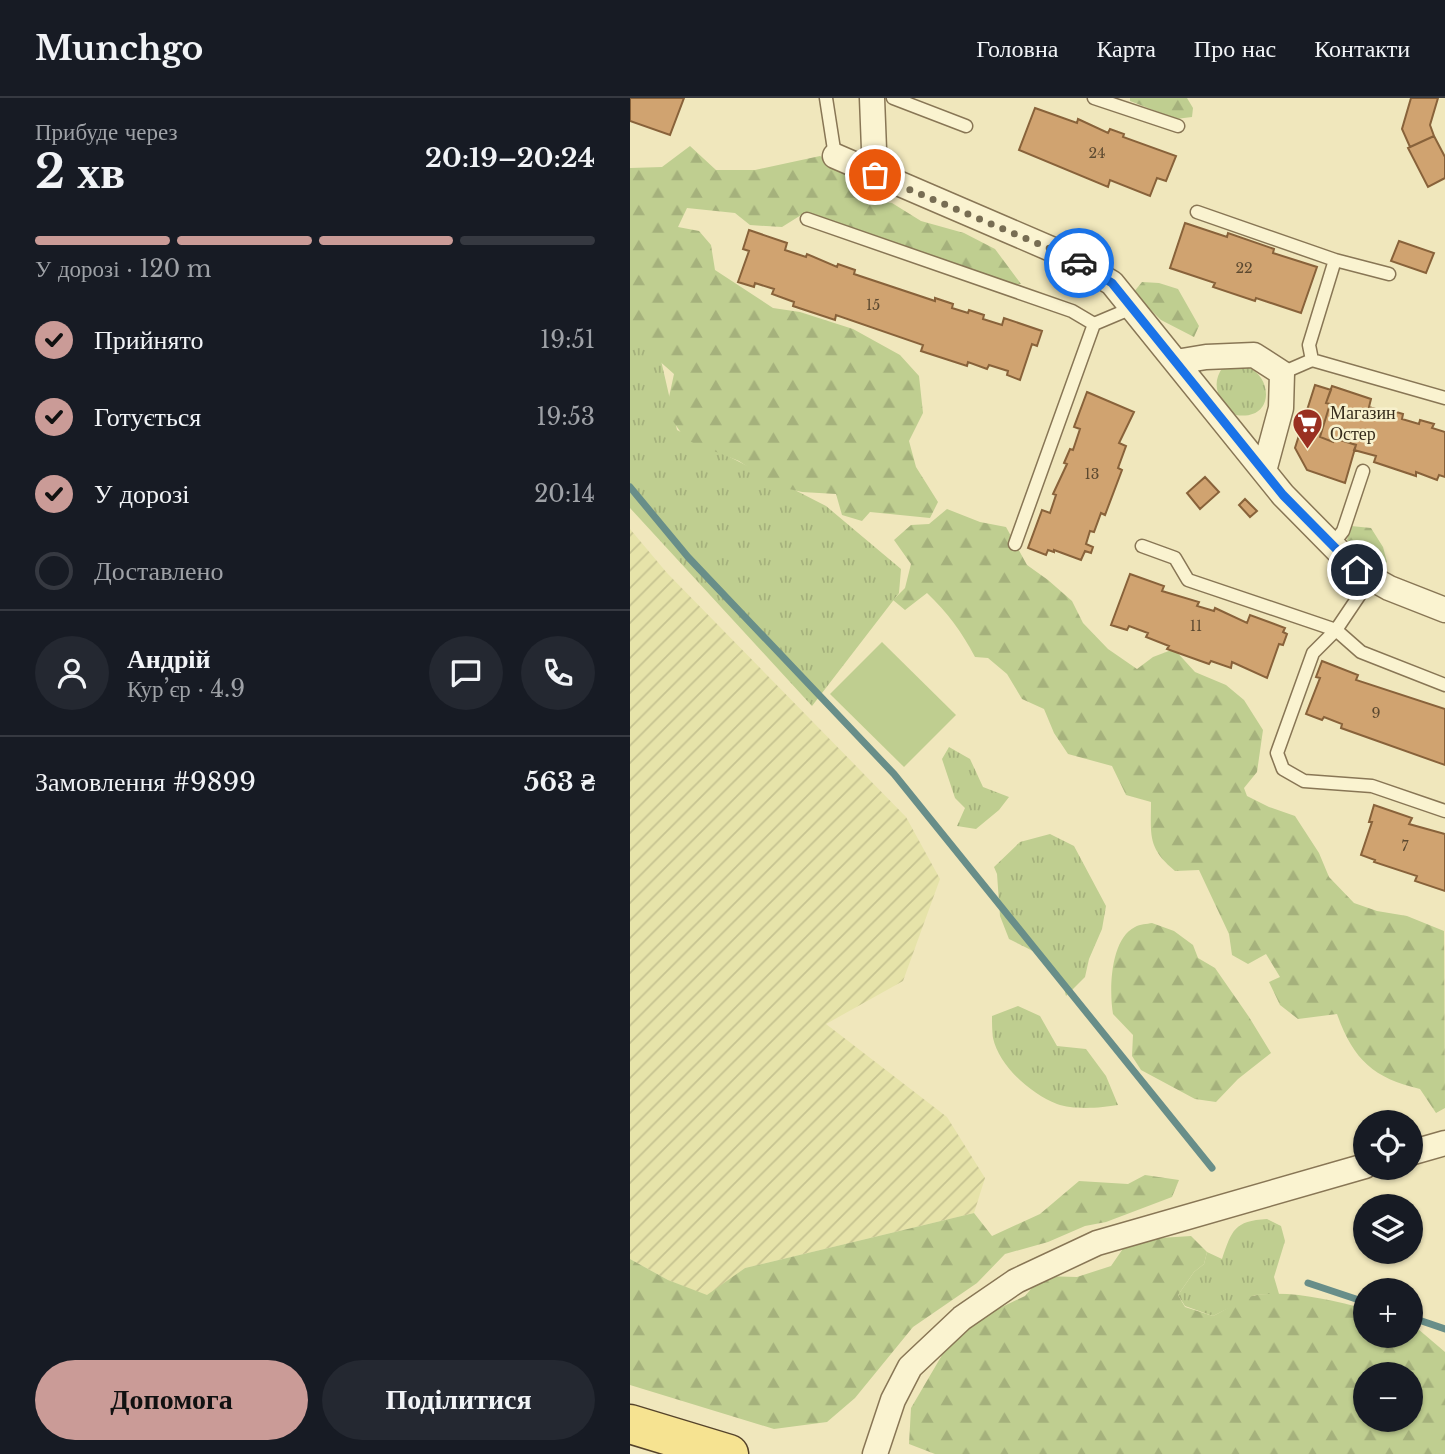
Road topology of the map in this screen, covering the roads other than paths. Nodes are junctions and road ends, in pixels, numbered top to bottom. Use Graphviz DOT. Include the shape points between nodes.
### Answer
graph roads {
  1 [pos="826,98"];
  2 [pos="872,98"];
  3 [pos="893,98"];
  4 [pos="1094,98"];
  5 [pos="966,126"];
  6 [pos="1178,126"];
  7 [pos="835,156"];
  8 [pos="875,175"];
  9 [pos="1197,212"];
  10 [pos="807,219"];
  11 [pos="1335,260"];
  12 [pos="1389,274"];
  13 [pos="1132,307"];
  14 [pos="1094,324"];
  15 [pos="1312,360"];
  16 [pos="1175,362"];
  17 [pos="1282,373"];
  18 [pos="1445,398"];
  19 [pos="1264,471"];
  20 [pos="1363,471"];
  21 [pos="1015,544"];
  22 [pos="1332,545"];
  23 [pos="1142,546"];
  24 [pos="1371,578"];
  25 [pos="1445,610"];
  26 [pos="1336,629"];
  27 [pos="1445,685"];
  28 [pos="1445,811"];
  29 [pos="1445,1143"];
  30 [pos="1423,1149"];
  31 [pos="1353,1169"];
  32 [pos="630,1424"];
  33 [pos="729,1454"];
  34 [pos="875,1454"];
  1 -- 7 [label="lane"];
  2 -- 8 [label="street"];
  3 -- 5 [label="lane"];
  4 -- 6 [label="lane"];
  7 -- 8 [label="street"];
  8 -- 13 [label="street" via="1065,255 1112,283"];
  9 -- 11 [label="lane"];
  10 -- 14 [label="lane" via="1072,311"];
  11 -- 12 [label="lane"];
  11 -- 15 [label="lane" via="1309,345"];
  13 -- 14 [label="lane"];
  13 -- 16 [label="street"];
  14 -- 21 [label="lane"];
  15 -- 17 [label="lane"];
  15 -- 18 [label="lane"];
  16 -- 17 [label="street" via="1254,355"];
  16 -- 19 [label="street"];
  17 -- 19 [label="street" via="1281,408"];
  19 -- 22 [label="street"];
  20 -- 22 [label="lane" via="1343,531"];
  22 -- 24 [label="street"];
  23 -- 26 [label="lane" via="1174,558 1188,580"];
  24 -- 25 [label="street"];
  24 -- 26 [label="lane"];
  26 -- 27 [label="lane" via="1361,652"];
  26 -- 28 [label="lane" via="1313,653 1278,753 1283,769 1304,782 1373,786"];
  29 -- 30 [label="street"];
  31 -- 34 [label="street" via="1097,1243 1016,1281 962,1318 910,1367"];
  32 -- 33 [label="main road"];
}
